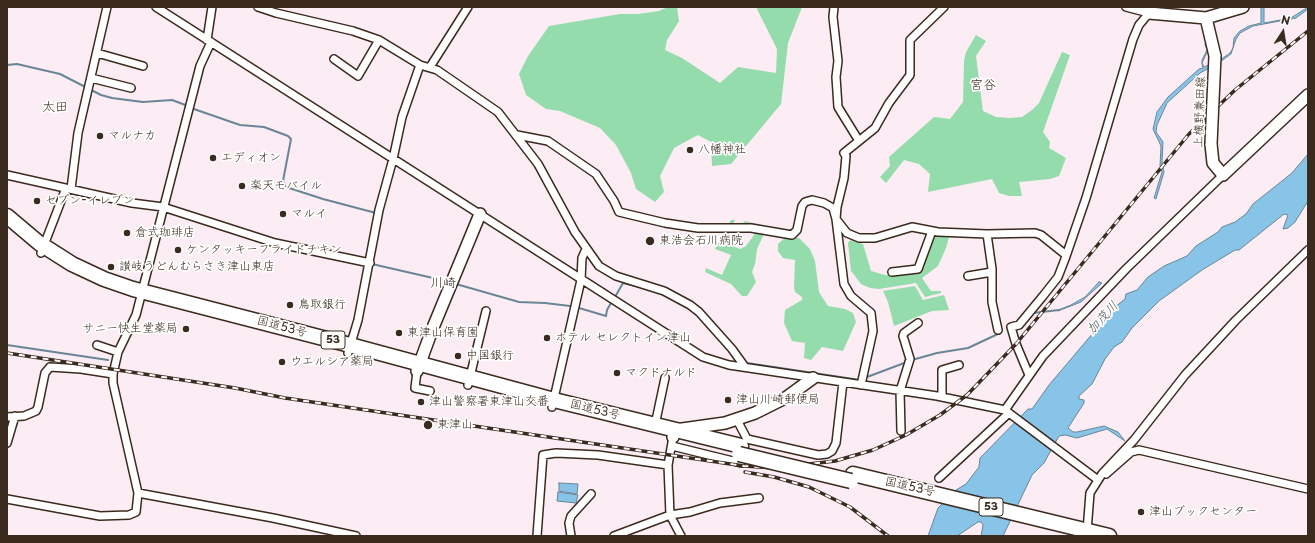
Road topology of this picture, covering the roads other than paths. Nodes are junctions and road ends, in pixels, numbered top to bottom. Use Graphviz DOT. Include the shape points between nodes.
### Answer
graph roads {
  1 [pos="107,7"];
  2 [pos="156,7"];
  3 [pos="212,7"];
  4 [pos="260,7"];
  5 [pos="468,7"];
  6 [pos="834,7"];
  7 [pos="944,7"];
  8 [pos="1126,7"];
  9 [pos="1244,7"];
  10 [pos="1149,10"];
  11 [pos="1206,18"];
  12 [pos="378,40"];
  13 [pos="209,41"];
  14 [pos="97,53"];
  15 [pos="334,59"];
  16 [pos="420,65"];
  17 [pos="142,66"];
  18 [pos="430,67"];
  19 [pos="91,78"];
  20 [pos="131,88"];
  21 [pos="1308,95"];
  22 [pos="517,135"];
  23 [pos="859,141"];
  24 [pos="393,159"];
  25 [pos="7,175"];
  26 [pos="1223,175"];
  27 [pos="69,188"];
  28 [pos="163,207"];
  29 [pos="480,214"];
  30 [pos="7,216"];
  31 [pos="836,220"];
  32 [pos="7,226"];
  33 [pos="932,231"];
  34 [pos="987,234"];
  35 [pos="43,250"];
  36 [pos="586,250"];
  37 [pos="1308,250"];
  38 [pos="1066,255"];
  39 [pos="370,263"];
  40 [pos="892,272"];
  41 [pos="992,272"];
  42 [pos="968,276"];
  43 [pos="580,280"];
  44 [pos="142,294"];
  45 [pos="486,311"];
  46 [pos="918,323"];
  47 [pos="998,330"];
  48 [pos="97,345"];
  49 [pos="349,349"];
  50 [pos="118,352"];
  51 [pos="959,365"];
  52 [pos="745,367"];
  53 [pos="418,368"];
  54 [pos="113,374"];
  55 [pos="1029,375"];
  56 [pos="665,378"];
  57 [pos="813,378"];
  58 [pos="468,381"];
  59 [pos="843,382"];
  60 [pos="861,385"];
  61 [pos="430,391"];
  62 [pos="900,391"];
  63 [pos="942,397"];
  64 [pos="553,403"];
  65 [pos="1009,413"];
  66 [pos="11,416"];
  67 [pos="737,420"];
  68 [pos="654,425"];
  69 [pos="901,431"];
  70 [pos="673,438"];
  71 [pos="7,443"];
  72 [pos="742,446"];
  73 [pos="668,465"];
  74 [pos="939,478"];
  75 [pos="1096,478"];
  76 [pos="1308,489"];
  77 [pos="138,493"];
  78 [pos="591,494"];
  79 [pos="759,498"];
  80 [pos="7,499"];
  81 [pos="670,515"];
  82 [pos="1046,525"];
  83 [pos="1086,534"];
  84 [pos="356,536"];
  85 [pos="537,536"];
  86 [pos="571,536"];
  87 [pos="614,536"];
  88 [pos="681,536"];
  89 [pos="1071,536"];
  90 [pos="1109,536"];
  1 -- 14 [label="street"];
  2 -- 13 [label="street"];
  3 -- 13 [label="street"];
  4 -- 12 [label="street"];
  5 -- 18 [label="street"];
  6 -- 23 [label="street" via="838,106"];
  7 -- 23 [label="street" via="910,40 910,75 889,103 875,128"];
  8 -- 10 [label="street"];
  9 -- 11 [label="street"];
  10 -- 11 [label="street"];
  10 -- 38 [label="street" via="1133,39 1086,198"];
  11 -- 26 [label="street, 上横野兼田線, bridge" via="1215,56 1211,144 1213,163"];
  12 -- 15 [label="street" via="358,76"];
  12 -- 16 [label="street"];
  13 -- 24 [label="street"];
  13 -- 28 [label="street"];
  14 -- 17 [label="street"];
  14 -- 19 [label="street"];
  16 -- 18 [label="street"];
  16 -- 24 [label="street" via="402,117"];
  18 -- 22 [label="street" via="498,112"];
  19 -- 20 [label="street"];
  19 -- 27 [label="street"];
  21 -- 26 [label="street"];
  22 -- 31 [label="street" via="548,141 596,174 619,212 698,228 751,228 792,235 797,230 802,206 812,200 833,208"];
  22 -- 36 [label="street" via="538,164"];
  23 -- 31 [label="street" via="844,153 844,178"];
  24 -- 29 [label="street"];
  24 -- 39 [label="street" via="379,210"];
  25 -- 27 [label="street"];
  26 -- 55 [label="street" via="1126,269 1043,356"];
  27 -- 28 [label="street" via="132,203"];
  27 -- 35 [label="street" via="53,218"];
  28 -- 39 [label="street" via="275,243"];
  28 -- 44 [label="street"];
  29 -- 43 [label="street"];
  29 -- 53 [label="street"];
  30 -- 35 [label="highway, 国道53号 / 53"];
  31 -- 33 [label="street" via="847,233 859,238 875,238 912,227"];
  31 -- 60 [label="street" via="846,290 872,315 873,331"];
  32 -- 35 [label="highway, 国道53号 / 53"];
  33 -- 34 [label="street"];
  33 -- 40 [label="street" via="918,269"];
  34 -- 38 [label="street" via="1035,233"];
  34 -- 41 [label="street"];
  35 -- 44 [label="highway, 国道53号 / 53" via="84,271"];
  36 -- 43 [label="street" via="582,258"];
  36 -- 52 [label="street" via="599,266 610,273 664,290 690,304 732,349"];
  37 -- 75 [label="street" via="1240,316 1185,375 1134,440"];
  38 -- 55 [label="street" via="1058,277 1019,325 1011,327"];
  39 -- 49 [label="street"];
  41 -- 42 [label="street"];
  41 -- 47 [label="street" via="992,302"];
  43 -- 52 [label="street" via="702,358"];
  43 -- 64 [label="street"];
  44 -- 49 [label="highway, 国道53号 / 53"];
  44 -- 50 [label="street" via="136,315"];
  45 -- 58 [label="street"];
  46 -- 62 [label="street" via="903,336 910,359"];
  48 -- 50 [label="street"];
  49 -- 53 [label="highway, 国道53号 / 53"];
  50 -- 54 [label="street"];
  51 -- 63 [label="street" via="942,370"];
  52 -- 57 [label="street"];
  53 -- 58 [label="highway, 国道53号 / 53"];
  53 -- 61 [label="street" via="415,388"];
  54 -- 66 [label="street" via="50,367 45,373 38,408 28,415"];
  54 -- 77 [label="street"];
  55 -- 65 [label="street"];
  56 -- 68 [label="street"];
  57 -- 59 [label="street"];
  57 -- 67 [label="street" via="787,397"];
  58 -- 64 [label="highway, 国道53号 / 53"];
  59 -- 60 [label="street"];
  59 -- 72 [label="street" via="836,442 829,453 818,455"];
  60 -- 62 [label="street"];
  62 -- 63 [label="street"];
  62 -- 69 [label="street"];
  63 -- 65 [label="street"];
  64 -- 68 [label="highway, 国道53号 / 53"];
  64 -- 70 [label="highway, 国道53号 / 53"];
  65 -- 74 [label="street"];
  65 -- 75 [label="street"];
  66 -- 71 [label="street"];
  67 -- 70 [label="street"];
  67 -- 72 [label="street"];
  68 -- 70 [label="highway, 国道53号 / 53"];
  70 -- 72 [label="highway, 国道53号 / 53"];
  70 -- 73 [label="street"];
  72 -- 82 [label="highway, 国道53号 / 53" via="852,477"];
  73 -- 81 [label="street"];
  73 -- 85 [label="street" via="598,455 556,452 543,455"];
  75 -- 76 [label="street" via="1131,452 1139,450"];
  75 -- 83 [label="street" via="1090,493"];
  77 -- 80 [label="street" via="136,512 129,515 100,516"];
  77 -- 84 [label="street"];
  78 -- 86 [label="street" via="571,516"];
  79 -- 81 [label="street" via="720,503"];
  81 -- 87 [label="street"];
  81 -- 88 [label="street"];
  82 -- 83 [label="highway, 国道53号 / 53"];
  82 -- 89 [label="highway, 国道53号 / 53"];
  83 -- 90 [label="highway, 国道53号 / 53"];
}
